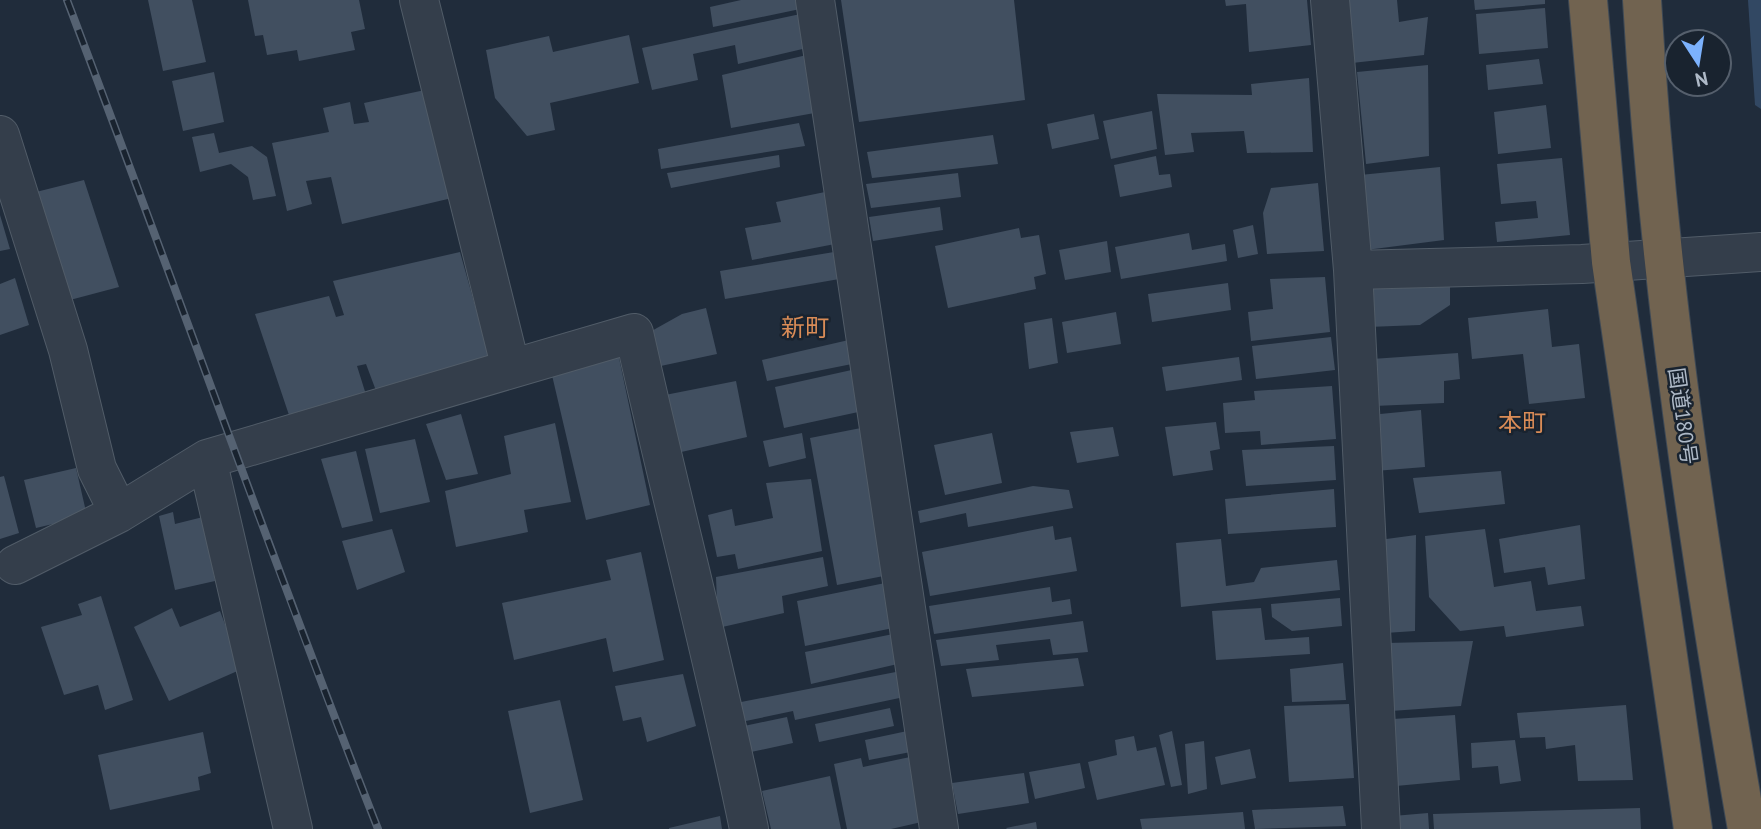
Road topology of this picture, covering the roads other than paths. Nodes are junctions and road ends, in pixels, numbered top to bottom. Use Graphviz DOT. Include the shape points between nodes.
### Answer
graph roads {
  1 [pos="419,0"];
  2 [pos="815,0"];
  3 [pos="1330,0"];
  4 [pos="1588,0"];
  5 [pos="1642,0"];
  6 [pos="0,135"];
  7 [pos="1761,252"];
  8 [pos="1662,257"];
  9 [pos="1611,262"];
  10 [pos="1353,270"];
  11 [pos="511,369"];
  12 [pos="206,459"];
  13 [pos="119,513"];
  14 [pos="16,565"];
  15 [pos="293,829"];
  16 [pos="749,829"];
  17 [pos="939,829"];
  18 [pos="1381,829"];
  19 [pos="1693,829"];
  20 [pos="1747,829"];
  1 -- 11 [label="street"];
  2 -- 17 [label="street"];
  3 -- 10 [label="street"];
  4 -- 9 [label="highway"];
  5 -- 8 [label="highway, 国道180号"];
  6 -- 13 [label="street" via="68,349 97,469"];
  7 -- 8 [label="street"];
  8 -- 9 [label="street"];
  8 -- 20 [label="highway, 国道180号" via="1698,529"];
  9 -- 10 [label="street"];
  9 -- 19 [label="highway"];
  10 -- 18 [label="street"];
  11 -- 12 [label="street"];
  11 -- 16 [label="street" via="634,333 684,554 720,687"];
  12 -- 13 [label="street"];
  12 -- 15 [label="street"];
  13 -- 14 [label="street"];
}
